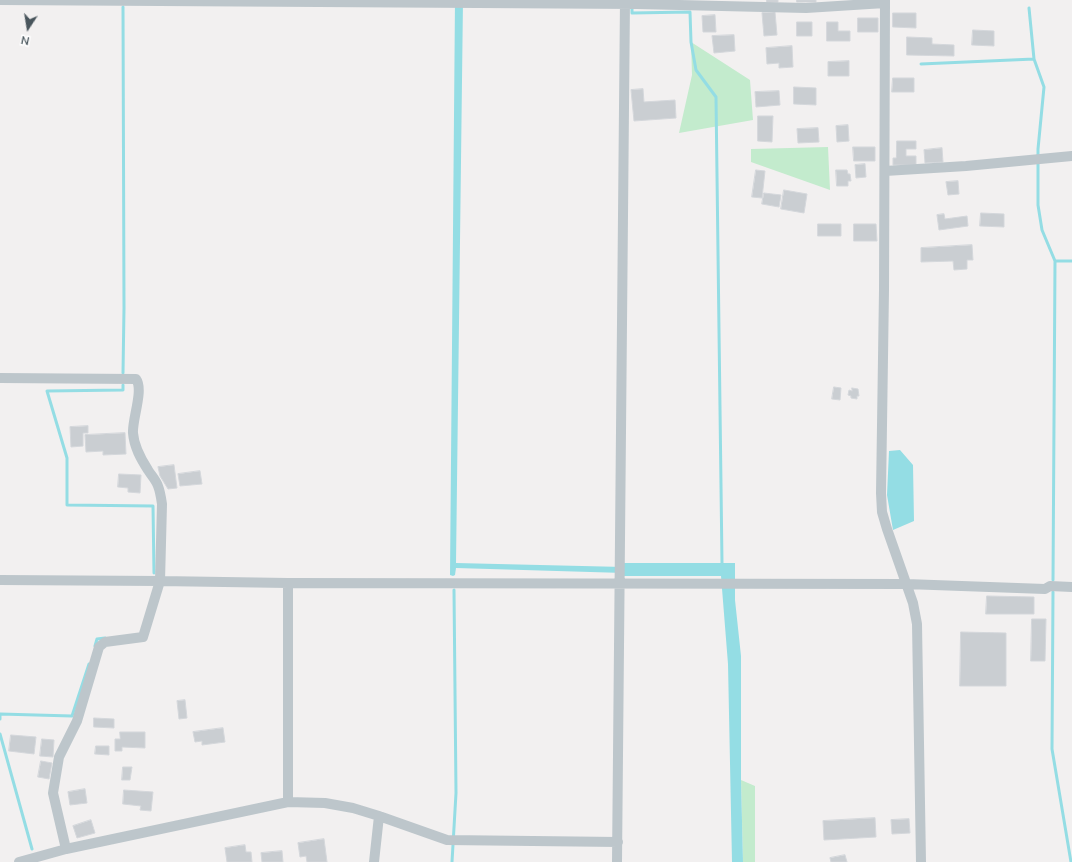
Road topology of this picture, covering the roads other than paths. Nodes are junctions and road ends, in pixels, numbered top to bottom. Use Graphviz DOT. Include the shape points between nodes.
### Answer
graph roads {
  1 [pos="0,0"];
  2 [pos="289,1"];
  3 [pos="625,2"];
  4 [pos="885,2"];
  5 [pos="1072,156"];
  6 [pos="884,171"];
  7 [pos="0,378"];
  8 [pos="0,580"];
  9 [pos="160,581"];
  10 [pos="288,583"];
  11 [pos="619,584"];
  12 [pos="906,584"];
  13 [pos="1072,587"];
  14 [pos="288,802"];
  15 [pos="379,816"];
  16 [pos="618,842"];
  17 [pos="66,849"];
  18 [pos="19,862"];
  19 [pos="374,862"];
  20 [pos="617,862"];
  21 [pos="921,862"];
  1 -- 2 [label="street"];
  2 -- 3 [label="street"];
  3 -- 4 [label="street" via="806,8"];
  3 -- 11 [label="street"];
  4 -- 6 [label="street"];
  5 -- 6 [label="street"];
  6 -- 12 [label="street" via="882,512"];
  7 -- 9 [label="street" via="136,379 138,401 133,432 135,445 157,484 162,504"];
  8 -- 9 [label="street"];
  9 -- 10 [label="street"];
  9 -- 17 [label="street" via="143,637 105,642 99,647 77,721 59,757 53,793"];
  10 -- 11 [label="street"];
  10 -- 14 [label="street"];
  11 -- 12 [label="street"];
  11 -- 16 [label="street"];
  12 -- 13 [label="street" via="1045,589 1050,586"];
  12 -- 21 [label="street" via="917,624"];
  14 -- 15 [label="street" via="325,803"];
  14 -- 17 [label="street"];
  15 -- 16 [label="street" via="447,840"];
  15 -- 19 [label="street"];
  16 -- 20 [label="street"];
  17 -- 18 [label="street"];
}
